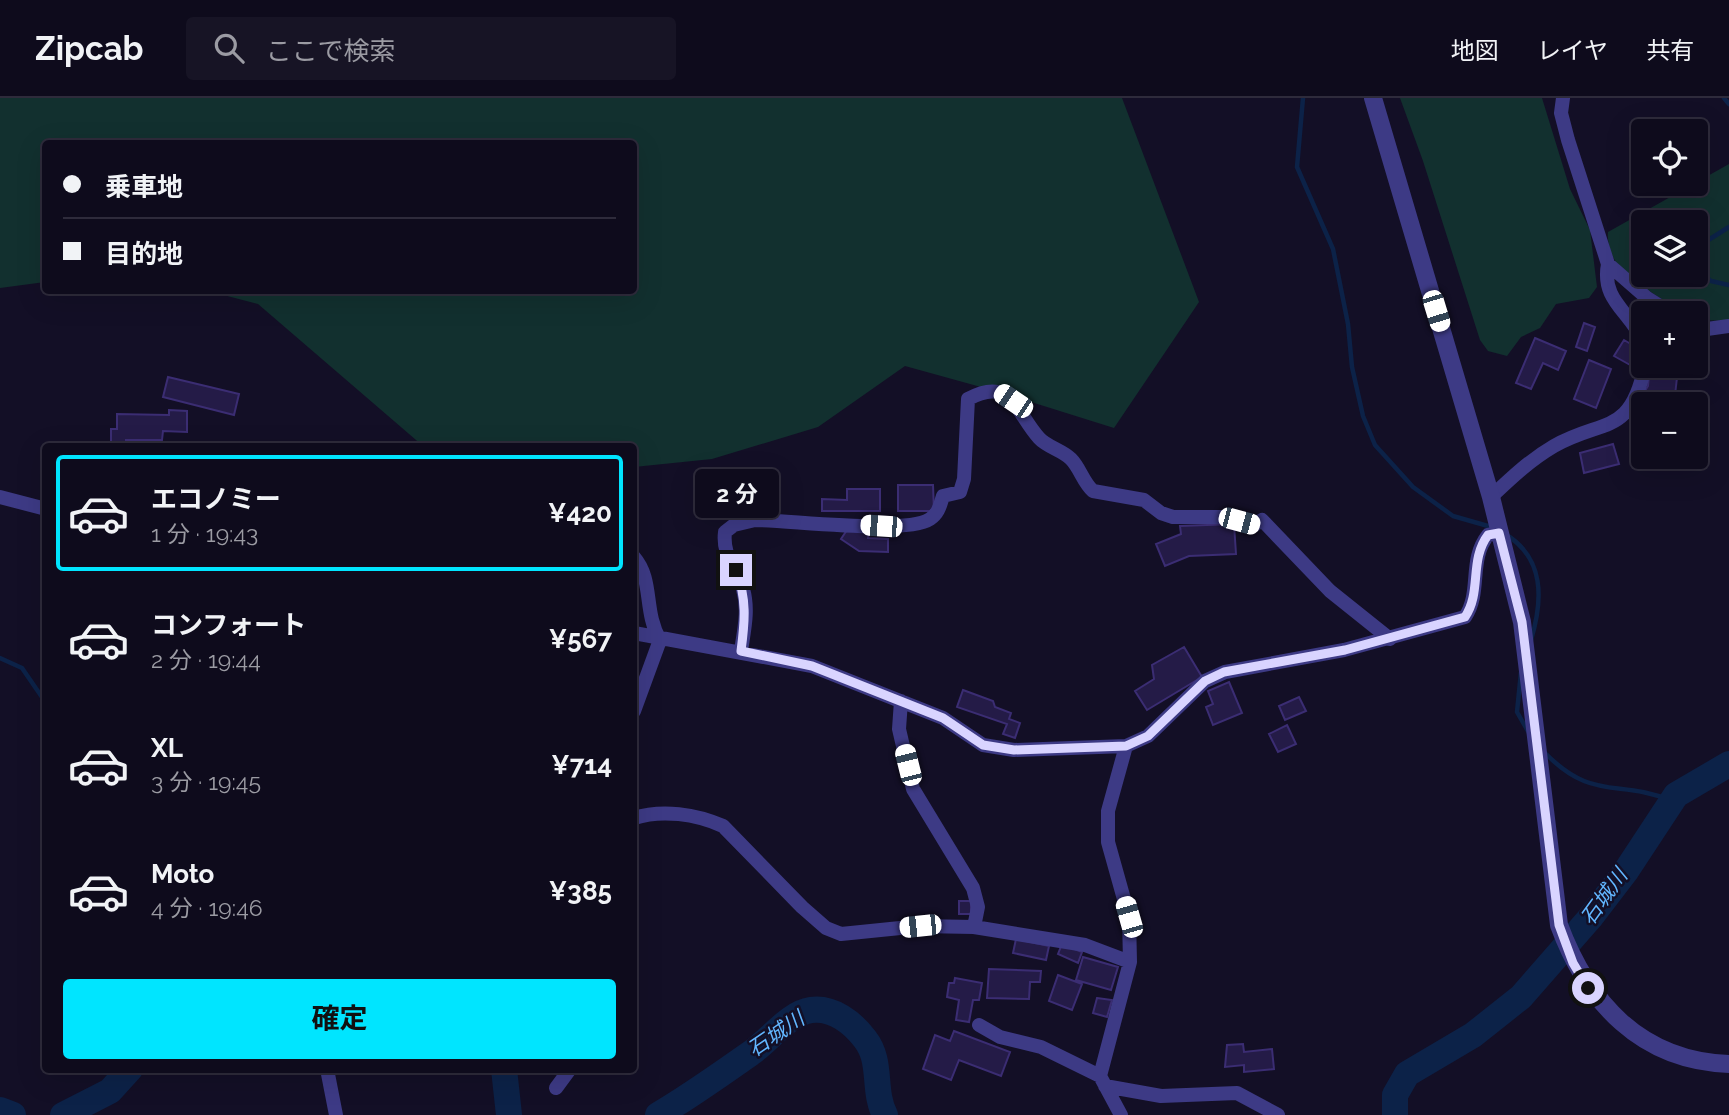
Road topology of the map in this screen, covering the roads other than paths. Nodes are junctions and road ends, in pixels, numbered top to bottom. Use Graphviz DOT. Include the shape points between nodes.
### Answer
graph roads {
  1 [pos="1373,98"];
  2 [pos="1563,98"];
  3 [pos="1608,264"];
  4 [pos="1652,301"];
  5 [pos="1631,324"];
  6 [pos="1729,326"];
  7 [pos="1708,329"];
  8 [pos="1642,378"];
  9 [pos="0,497"];
  10 [pos="1491,497"];
  11 [pos="42,508"];
  12 [pos="1499,533"];
  13 [pos="637,563"];
  14 [pos="637,635"];
  15 [pos="1390,639"];
  16 [pos="660,640"];
  17 [pos="741,651"];
  18 [pos="901,701"];
  19 [pos="637,703"];
  20 [pos="1126,746"];
  21 [pos="637,817"];
  22 [pos="974,927"];
  23 [pos="1130,962"];
  24 [pos="979,1025"];
  25 [pos="1729,1064"];
  26 [pos="328,1073"];
  27 [pos="567,1073"];
  28 [pos="1102,1081"];
  29 [pos="556,1088"];
  30 [pos="337,1115"];
  31 [pos="1121,1115"];
  32 [pos="1278,1115"];
  1 -- 10 [label="street"];
  2 -- 3 [label="street" via="1561,113 1568,140"];
  3 -- 4 [label="street"];
  3 -- 5 [label="street" via="1605,280"];
  6 -- 7 [label="street"];
  8 -- 10 [label="street" via="1623,415 1524,465"];
  9 -- 11 [label="street"];
  10 -- 12 [label="street"];
  12 -- 15 [label="street" via="1488,535 1479,548 1474,605 1465,617"];
  12 -- 25 [label="street" via="1522,622 1559,925 1573,963 1620,1024 1668,1052"];
  13 -- 16 [label="street" via="647,583 650,624"];
  14 -- 16 [label="street"];
  15 -- 17 [label="street" via="1330,591 1262,520 1254,525 1225,517 1173,517 1144,500 1093,491 1072,460 1039,438 1013,401 999,391 990,391 968,399 960,492 943,496 928,521 896,527 755,520 734,525 725,533 723,549 743,590 747,612"];
  15 -- 20 [label="street" via="1224,672 1205,681 1148,736"];
  16 -- 17 [label="street"];
  16 -- 19 [label="street"];
  17 -- 18 [label="street" via="812,666"];
  18 -- 20 [label="street" via="943,718 983,745 1014,750"];
  18 -- 22 [label="street" via="899,729 913,789 973,888 978,907"];
  20 -- 23 [label="street" via="1108,811 1108,842 1129,917"];
  21 -- 22 [label="street" via="674,814 723,826 802,907 826,928 841,934 920,926"];
  22 -- 23 [label="street" via="1085,945"];
  23 -- 28 [label="street"];
  24 -- 28 [label="street" via="1000,1037 1041,1047"];
  26 -- 30 [label="street"];
  27 -- 29 [label="street"];
  28 -- 31 [label="street"];
  28 -- 32 [label="street" via="1161,1096 1237,1093"];
}
